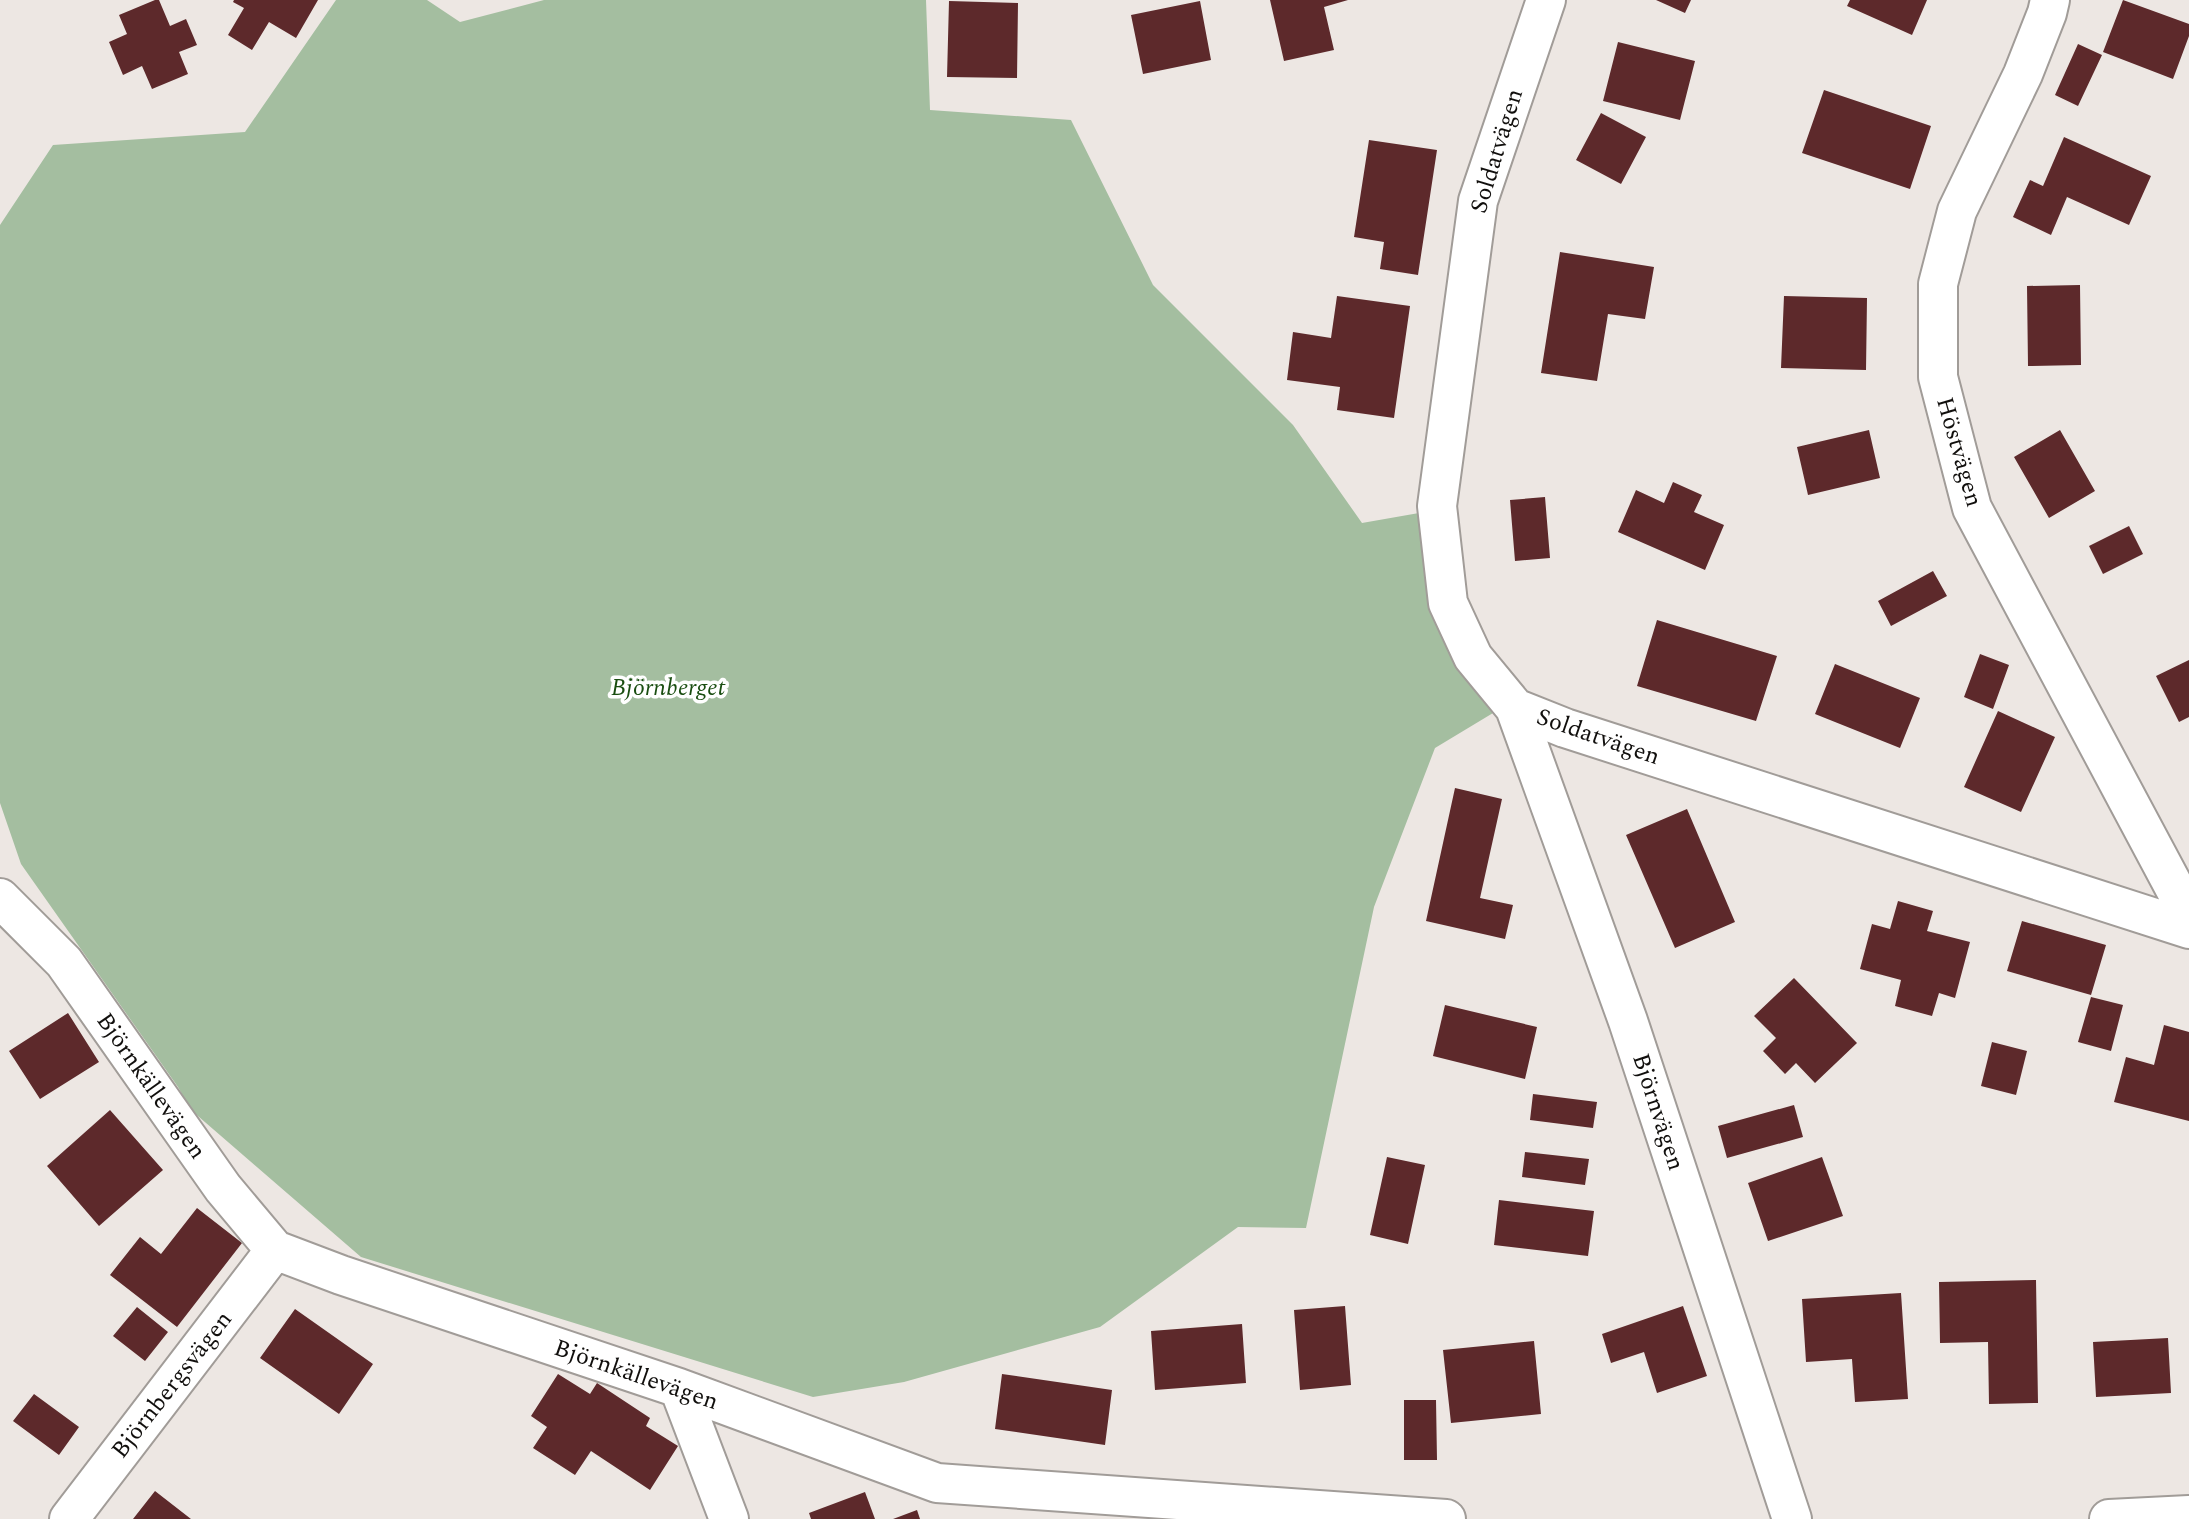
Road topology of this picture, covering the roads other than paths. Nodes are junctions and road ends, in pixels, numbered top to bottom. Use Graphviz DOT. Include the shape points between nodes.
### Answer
graph roads {
  1 [pos="1546,0"];
  2 [pos="2050,0"];
  3 [pos="1515,708"];
  4 [pos="0,898"];
  5 [pos="2189,915"];
  6 [pos="2189,929"];
  7 [pos="275,1250"];
  8 [pos="679,1388"];
  9 [pos="2189,1515"];
  10 [pos="69,1519"];
  11 [pos="729,1519"];
  12 [pos="1446,1519"];
  13 [pos="1792,1519"];
  14 [pos="2109,1519"];
  1 -- 3 [label="street, Soldatvägen" via="1478,201 1437,506 1448,603 1473,657"];
  2 -- 5 [label="street, Höstvägen" via="2022,74 1957,211 1938,284 1938,377 1972,508"];
  3 -- 6 [label="street, Soldatvägen" via="1565,729"];
  3 -- 13 [label="street, Björnvägen" via="1628,1021"];
  4 -- 7 [label="street, Björnkällevägen" via="64,962 223,1188"];
  7 -- 8 [label="street, Björnkällevägen"];
  7 -- 10 [label="street, Björnbergsvägen"];
  8 -- 11 [label="street"];
  8 -- 12 [label="street, Björnkällevägen" via="937,1483"];
  9 -- 14 [label="street"];
}
